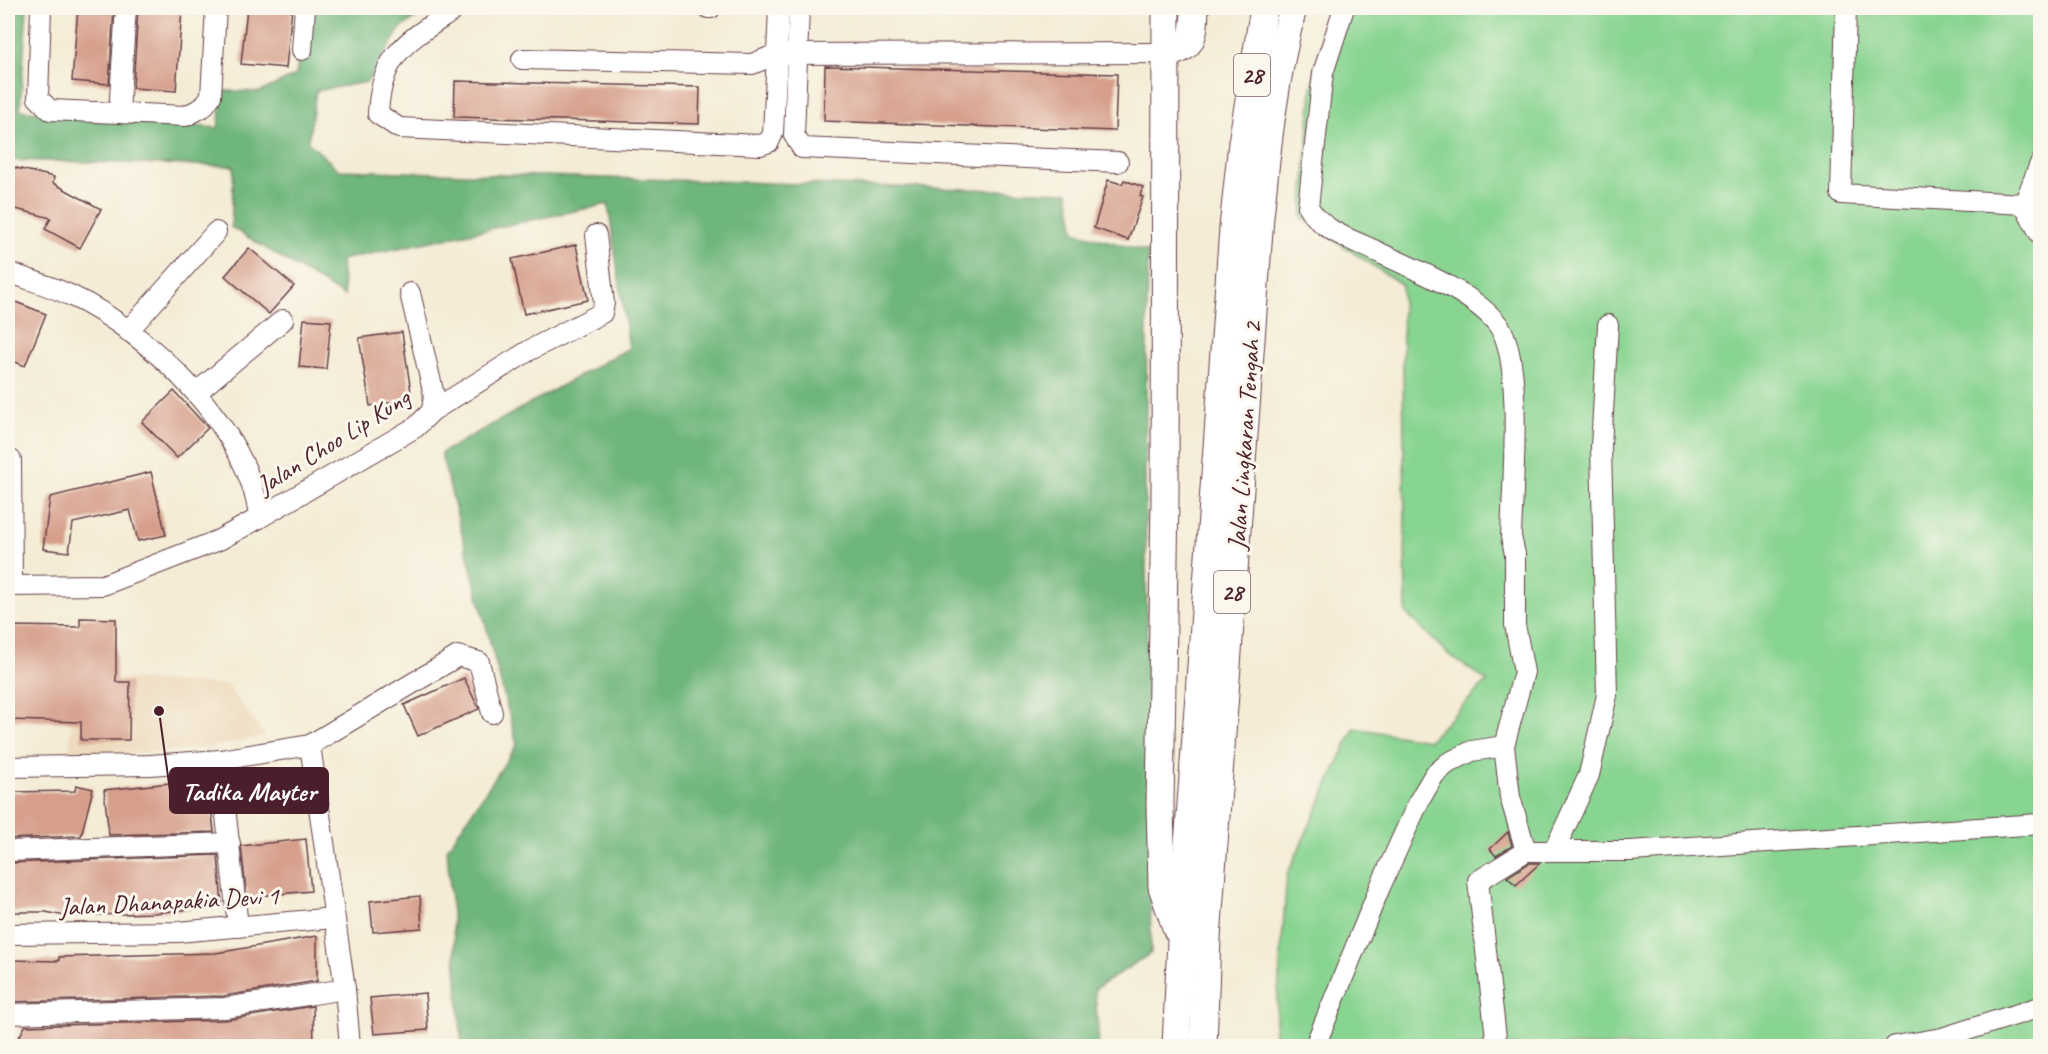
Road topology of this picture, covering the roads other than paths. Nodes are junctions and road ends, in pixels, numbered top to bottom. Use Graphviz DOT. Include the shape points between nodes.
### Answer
graph roads {
  1 [pos="41,8"];
  2 [pos="126,8"];
  3 [pos="216,8"];
  4 [pos="305,8"];
  5 [pos="457,8"];
  6 [pos="778,8"];
  7 [pos="799,8"];
  8 [pos="1166,8"];
  9 [pos="1195,8"];
  10 [pos="1264,8"];
  11 [pos="1293,8"];
  12 [pos="1344,8"];
  13 [pos="1846,8"];
  14 [pos="302,50"];
  15 [pos="797,53"];
  16 [pos="1166,53"];
  17 [pos="777,54"];
  18 [pos="522,58"];
  19 [pos="118,112"];
  20 [pos="1255,140"];
  21 [pos="1118,162"];
  22 [pos="2040,164"];
  23 [pos="2024,204"];
  24 [pos="216,232"];
  25 [pos="2040,234"];
  26 [pos="597,235"];
  27 [pos="8,272"];
  28 [pos="410,293"];
  29 [pos="283,320"];
  30 [pos="1608,325"];
  31 [pos="128,331"];
  32 [pos="197,392"];
  33 [pos="432,411"];
  34 [pos="11,460"];
  35 [pos="259,518"];
  36 [pos="10,586"];
  37 [pos="492,713"];
  38 [pos="310,745"];
  39 [pos="1504,746"];
  40 [pos="220,760"];
  41 [pos="8,767"];
  42 [pos="2040,825"];
  43 [pos="230,843"];
  44 [pos="1526,850"];
  45 [pos="8,851"];
  46 [pos="1554,851"];
  47 [pos="334,918"];
  48 [pos="238,927"];
  49 [pos="8,934"];
  50 [pos="1181,941"];
  51 [pos="345,989"];
  52 [pos="2040,1007"];
  53 [pos="8,1014"];
  54 [pos="350,1047"];
  55 [pos="1176,1047"];
  56 [pos="1203,1047"];
  57 [pos="1315,1047"];
  58 [pos="1497,1047"];
  59 [pos="1895,1047"];
  1 -- 19 [label="street" via="38,98 50,110"];
  2 -- 19 [label="street"];
  3 -- 19 [label="street" via="211,96 203,107 186,116"];
  4 -- 14 [label="street"];
  5 -- 17 [label="street" via="411,40 388,63 378,114 399,128 765,144 773,133"];
  6 -- 17 [label="street"];
  7 -- 15 [label="street"];
  8 -- 16 [label="highway"];
  9 -- 16 [label="highway" via="1190,42 1180,52"];
  10 -- 20 [label="highway, Jalan Lingkaran Tengah 2 / 28"];
  11 -- 20 [label="highway, Jalan Lingkaran Tengah 2 / 28"];
  12 -- 39 [label="street" via="1323,73 1308,207 1318,221 1336,234 1431,277 1475,304 1498,324 1512,357 1511,537 1515,554 1515,625 1524,672"];
  13 -- 23 [label="street" via="1841,194"];
  15 -- 16 [label="street"];
  15 -- 17 [label="street"];
  15 -- 21 [label="street" via="794,135 802,148"];
  16 -- 50 [label="highway" via="1160,817 1162,887"];
  17 -- 18 [label="street" via="752,64"];
  20 -- 50 [label="highway, Jalan Lingkaran Tengah 2 / 28" via="1233,228"];
  20 -- 56 [label="highway, Jalan Lingkaran Tengah 2 / 28"];
  22 -- 23 [label="street"];
  23 -- 25 [label="street"];
  24 -- 31 [label="street"];
  26 -- 33 [label="street" via="602,313 530,350"];
  27 -- 31 [label="street, Jalan Choo Lip Kung" via="73,296"];
  28 -- 33 [label="street, Jalan Choo Lip Kung" via="434,395"];
  29 -- 32 [label="street"];
  30 -- 46 [label="street" via="1601,447 1607,695 1589,775"];
  31 -- 32 [label="street, Jalan Choo Lip Kung"];
  32 -- 35 [label="street, Jalan Choo Lip Kung" via="249,471 257,494"];
  33 -- 35 [label="street, Jalan Choo Lip Kung" via="416,427"];
  34 -- 36 [label="street"];
  35 -- 36 [label="street" via="219,540 104,585"];
  37 -- 38 [label="street" via="479,662 458,656"];
  38 -- 40 [label="street"];
  38 -- 47 [label="street"];
  39 -- 44 [label="street" via="1510,797"];
  39 -- 57 [label="street" via="1472,751 1434,775 1380,887"];
  40 -- 41 [label="street"];
  40 -- 43 [label="street"];
  42 -- 46 [label="street" via="1630,850"];
  43 -- 45 [label="street"];
  43 -- 48 [label="street"];
  44 -- 46 [label="street"];
  44 -- 58 [label="street" via="1478,881"];
  47 -- 48 [label="street, Jalan Dhanapakia Devi 1"];
  47 -- 51 [label="street"];
  48 -- 49 [label="street, Jalan Dhanapakia Devi 1" via="178,932"];
  50 -- 55 [label="highway, Jalan Lingkaran Tengah 2 / 28"];
  51 -- 53 [label="street" via="225,1008"];
  51 -- 54 [label="street"];
  52 -- 59 [label="street" via="1942,1038"];
}
